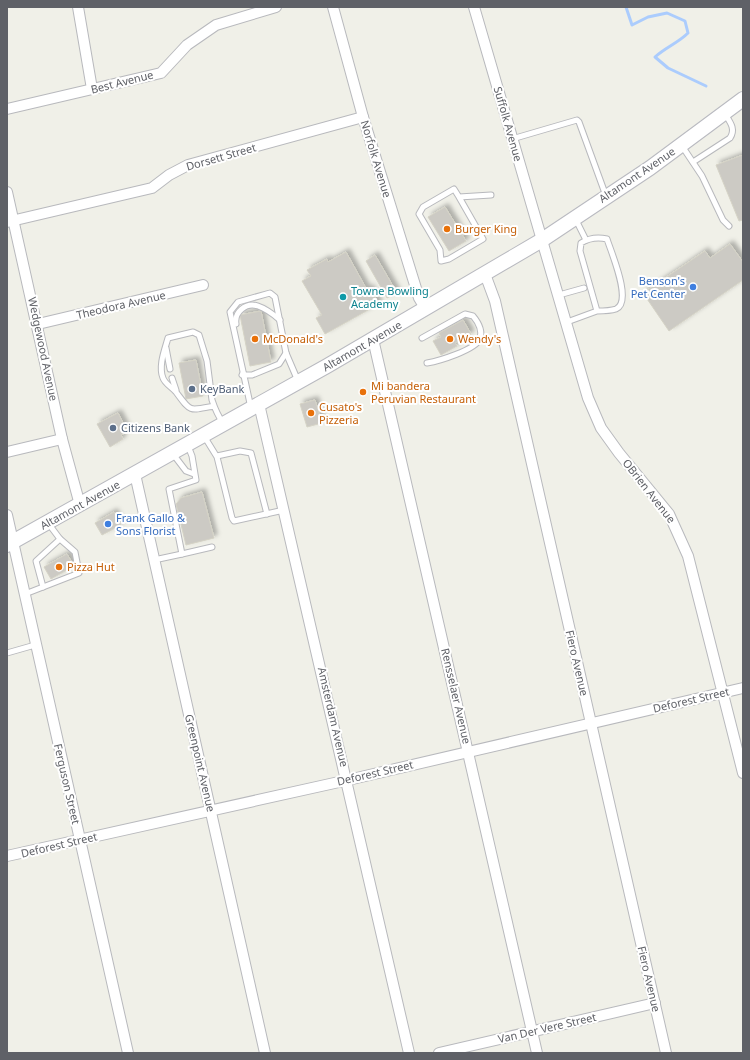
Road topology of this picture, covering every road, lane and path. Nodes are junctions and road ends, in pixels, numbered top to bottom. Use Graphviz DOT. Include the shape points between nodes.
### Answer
graph roads {
  1 [pos="78,7"];
  2 [pos="276,7"];
  3 [pos="333,7"];
  4 [pos="474,7"];
  5 [pos="92,89"];
  6 [pos="743,98"];
  7 [pos="7,108"];
  8 [pos="724,113"];
  9 [pos="363,117"];
  10 [pos="512,139"];
  11 [pos="681,145"];
  12 [pos="693,162"];
  13 [pos="7,192"];
  14 [pos="491,195"];
  15 [pos="459,197"];
  16 [pos="606,197"];
  17 [pos="575,217"];
  18 [pos="10,221"];
  19 [pos="729,226"];
  20 [pos="542,240"];
  21 [pos="586,240"];
  22 [pos="485,274"];
  23 [pos="203,285"];
  24 [pos="584,288"];
  25 [pos="559,295"];
  26 [pos="426,308"];
  27 [pos="597,311"];
  28 [pos="280,320"];
  29 [pos="567,322"];
  30 [pos="38,324"];
  31 [pos="422,338"];
  32 [pos="373,339"];
  33 [pos="165,347"];
  34 [pos="286,352"];
  35 [pos="427,363"];
  36 [pos="170,370"];
  37 [pos="242,375"];
  38 [pos="172,378"];
  39 [pos="299,382"];
  40 [pos="177,394"];
  41 [pos="214,406"];
  42 [pos="255,406"];
  43 [pos="224,424"];
  44 [pos="203,436"];
  45 [pos="62,439"];
  46 [pos="188,445"];
  47 [pos="7,452"];
  48 [pos="172,453"];
  49 [pos="217,456"];
  50 [pos="135,474"];
  51 [pos="194,474"];
  52 [pos="80,505"];
  53 [pos="284,510"];
  54 [pos="267,514"];
  55 [pos="7,515"];
  56 [pos="48,523"];
  57 [pos="60,539"];
  58 [pos="10,544"];
  59 [pos="212,547"];
  60 [pos="182,554"];
  61 [pos="154,560"];
  62 [pos="43,587"];
  63 [pos="24,594"];
  64 [pos="36,645"];
  65 [pos="7,653"];
  66 [pos="743,688"];
  67 [pos="723,693"];
  68 [pos="591,723"];
  69 [pos="468,751"];
  70 [pos="743,773"];
  71 [pos="348,780"];
  72 [pos="210,810"];
  73 [pos="80,840"];
  74 [pos="7,856"];
  75 [pos="655,1004"];
  76 [pos="532,1031"];
  77 [pos="128,1053"];
  78 [pos="265,1053"];
  79 [pos="410,1053"];
  80 [pos="439,1053"];
  81 [pos="537,1053"];
  82 [pos="666,1053"];
  1 -- 5 [label="street"];
  2 -- 5 [label="street, Best Avenue" via="216,25 187,45 161,73"];
  3 -- 9 [label="street, Norfolk Avenue"];
  4 -- 10 [label="street, Suffolk Avenue"];
  5 -- 7 [label="street, Best Avenue"];
  6 -- 8 [label="main road, Altamont Avenue"];
  8 -- 11 [label="main road, Altamont Avenue"];
  8 -- 12 [label="lane" via="733,128 730,138"];
  9 -- 18 [label="street, Dorsett Street" via="188,165 152,188"];
  9 -- 26 [label="street, Norfolk Avenue" via="419,298"];
  10 -- 16 [label="lane" via="576,120 579,122"];
  10 -- 20 [label="street, Suffolk Avenue"];
  11 -- 12 [label="lane"];
  11 -- 16 [label="main road, Altamont Avenue"];
  12 -- 19 [label="lane" via="723,220"];
  13 -- 18 [label="street, Wedgewood Avenue"];
  14 -- 15 [label="lane"];
  15 -- 15 [label="lane" via="454,189 424,207 419,214 440,250 441,261 483,239"];
  16 -- 17 [label="main road, Altamont Avenue"];
  17 -- 20 [label="main road, Altamont Avenue"];
  17 -- 21 [label="lane"];
  18 -- 30 [label="street, Wedgewood Avenue"];
  20 -- 22 [label="main road, Altamont Avenue"];
  20 -- 25 [label="street, OBrien Avenue"];
  21 -- 27 [label="lane" via="581,243 580,251"];
  21 -- 27 [label="lane" via="607,239 622,284 623,299 620,306 616,309"];
  22 -- 26 [label="main road, Altamont Avenue"];
  22 -- 68 [label="street, Fiero Avenue" via="495,301"];
  23 -- 30 [label="street, Theodora Avenue"];
  24 -- 25 [label="lane"];
  25 -- 29 [label="street, OBrien Avenue"];
  26 -- 32 [label="main road, Altamont Avenue"];
  27 -- 29 [label="lane"];
  28 -- 34 [label="lane"];
  28 -- 37 [label="lane" via="268,310 256,305 239,310 235,318 244,369"];
  28 -- 37 [label="lane" via="275,297 270,293 238,302 230,312"];
  29 -- 67 [label="street, OBrien Avenue" via="588,398 601,428 669,514 680,534"];
  30 -- 45 [label="street, Wedgewood Avenue"];
  31 -- 35 [label="lane" via="465,314 473,316 481,331 478,342 453,356"];
  32 -- 39 [label="main road, Altamont Avenue"];
  32 -- 69 [label="street, Rensselaer Avenue"];
  33 -- 36 [label="lane"];
  33 -- 40 [label="lane" via="163,378"];
  33 -- 41 [label="lane" via="168,338 193,332 199,335 207,361"];
  34 -- 37 [label="lane" via="279,364 252,375"];
  34 -- 39 [label="lane"];
  37 -- 42 [label="lane"];
  38 -- 40 [label="lane"];
  39 -- 42 [label="main road, Altamont Avenue"];
  40 -- 41 [label="lane" via="185,407 190,409"];
  41 -- 43 [label="lane"];
  42 -- 43 [label="main road, Altamont Avenue"];
  42 -- 53 [label="street, Amsterdam Avenue"];
  43 -- 44 [label="main road, Altamont Avenue"];
  44 -- 46 [label="main road, Altamont Avenue"];
  44 -- 49 [label="lane"];
  45 -- 47 [label="street"];
  45 -- 52 [label="street, Wedgewood Avenue"];
  46 -- 48 [label="main road, Altamont Avenue"];
  46 -- 51 [label="lane"];
  48 -- 50 [label="main road, Altamont Avenue"];
  48 -- 51 [label="lane" via="186,471"];
  49 -- 54 [label="lane" via="240,451 251,453"];
  49 -- 54 [label="lane" via="234,521"];
  50 -- 52 [label="main road, Altamont Avenue"];
  50 -- 61 [label="street, Greenpoint Avenue"];
  51 -- 60 [label="lane" via="196,480 168,489"];
  52 -- 56 [label="main road, Altamont Avenue"];
  53 -- 54 [label="lane"];
  53 -- 71 [label="street, Amsterdam Avenue"];
  55 -- 58 [label="street, Ferguson Street"];
  56 -- 57 [label="lane"];
  56 -- 58 [label="main road, Altamont Avenue"];
  57 -- 62 [label="lane" via="36,561"];
  57 -- 62 [label="lane" via="75,552 79,573"];
  58 -- 63 [label="street, Ferguson Street"];
  59 -- 60 [label="lane"];
  60 -- 61 [label="lane"];
  61 -- 72 [label="street, Greenpoint Avenue"];
  62 -- 63 [label="lane"];
  63 -- 64 [label="street, Ferguson Street"];
  64 -- 65 [label="lane"];
  64 -- 73 [label="street, Ferguson Street"];
  66 -- 67 [label="street, Deforest Street"];
  67 -- 68 [label="street, Deforest Street"];
  67 -- 70 [label="street, OBrien Avenue"];
  68 -- 69 [label="street, Deforest Street"];
  68 -- 75 [label="street, Fiero Avenue"];
  69 -- 71 [label="street, Deforest Street"];
  69 -- 76 [label="street, Rensselaer Avenue"];
  71 -- 72 [label="street, Deforest Street"];
  71 -- 79 [label="street, Amsterdam Avenue"];
  72 -- 73 [label="street, Deforest Street"];
  72 -- 78 [label="street, Greenpoint Avenue"];
  73 -- 74 [label="street, Deforest Street"];
  73 -- 77 [label="street, Ferguson Street"];
  75 -- 76 [label="street, Van Der Vere Street"];
  75 -- 82 [label="street, Fiero Avenue"];
  76 -- 80 [label="street, Van Der Vere Street"];
  76 -- 81 [label="street, Rensselaer Avenue"];
}
